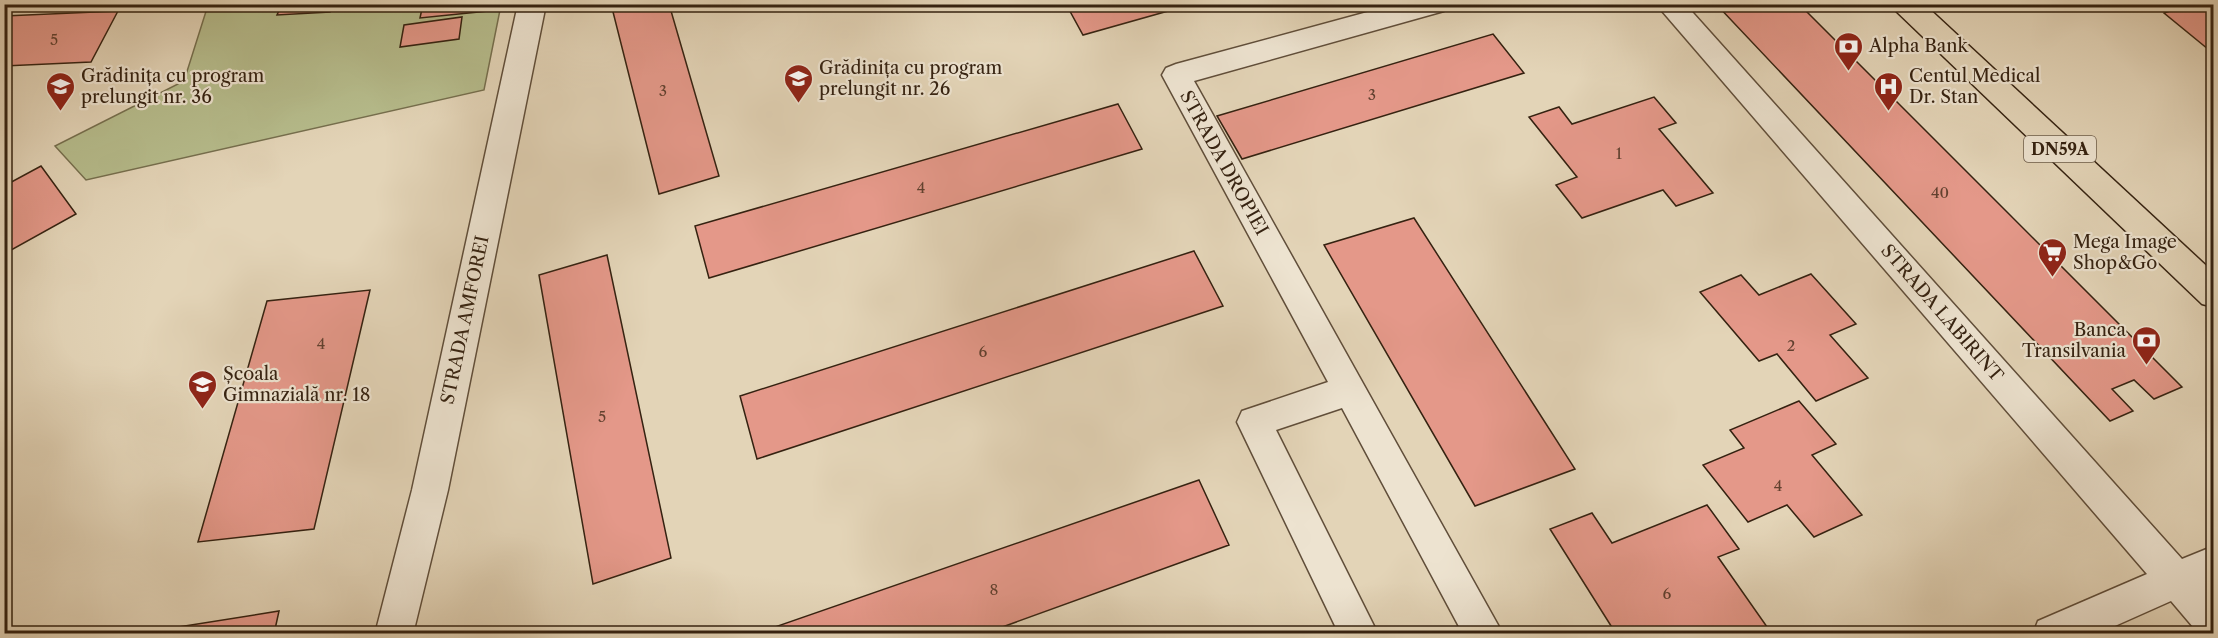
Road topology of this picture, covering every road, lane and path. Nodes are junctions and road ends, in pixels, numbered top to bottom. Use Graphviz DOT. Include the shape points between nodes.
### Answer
graph roads {
  1 [pos="532,4"];
  2 [pos="1434,4"];
  3 [pos="1669,4"];
  4 [pos="1906,4"];
  5 [pos="2214,294"];
  6 [pos="1350,390"];
  7 [pos="2214,563"];
  8 [pos="2177,580"];
  9 [pos="2214,622"];
  10 [pos="394,633"];
  11 [pos="1359,633"];
  12 [pos="1484,633"];
  13 [pos="2052,633"];
  1 -- 10 [label="street, STRADA AMFOREI" via="430,490"];
  2 -- 6 [label="street, STRADA DROPIEI" via="1176,75"];
  3 -- 8 [label="street, STRADA LABIRINT"];
  4 -- 5 [label="main road, DN59A"];
  6 -- 11 [label="street" via="1254,423"];
  6 -- 12 [label="street, STRADA DROPIEI"];
  7 -- 8 [label="street"];
  8 -- 9 [label="street, STRADA LABIRINT"];
  8 -- 13 [label="street"];
}
